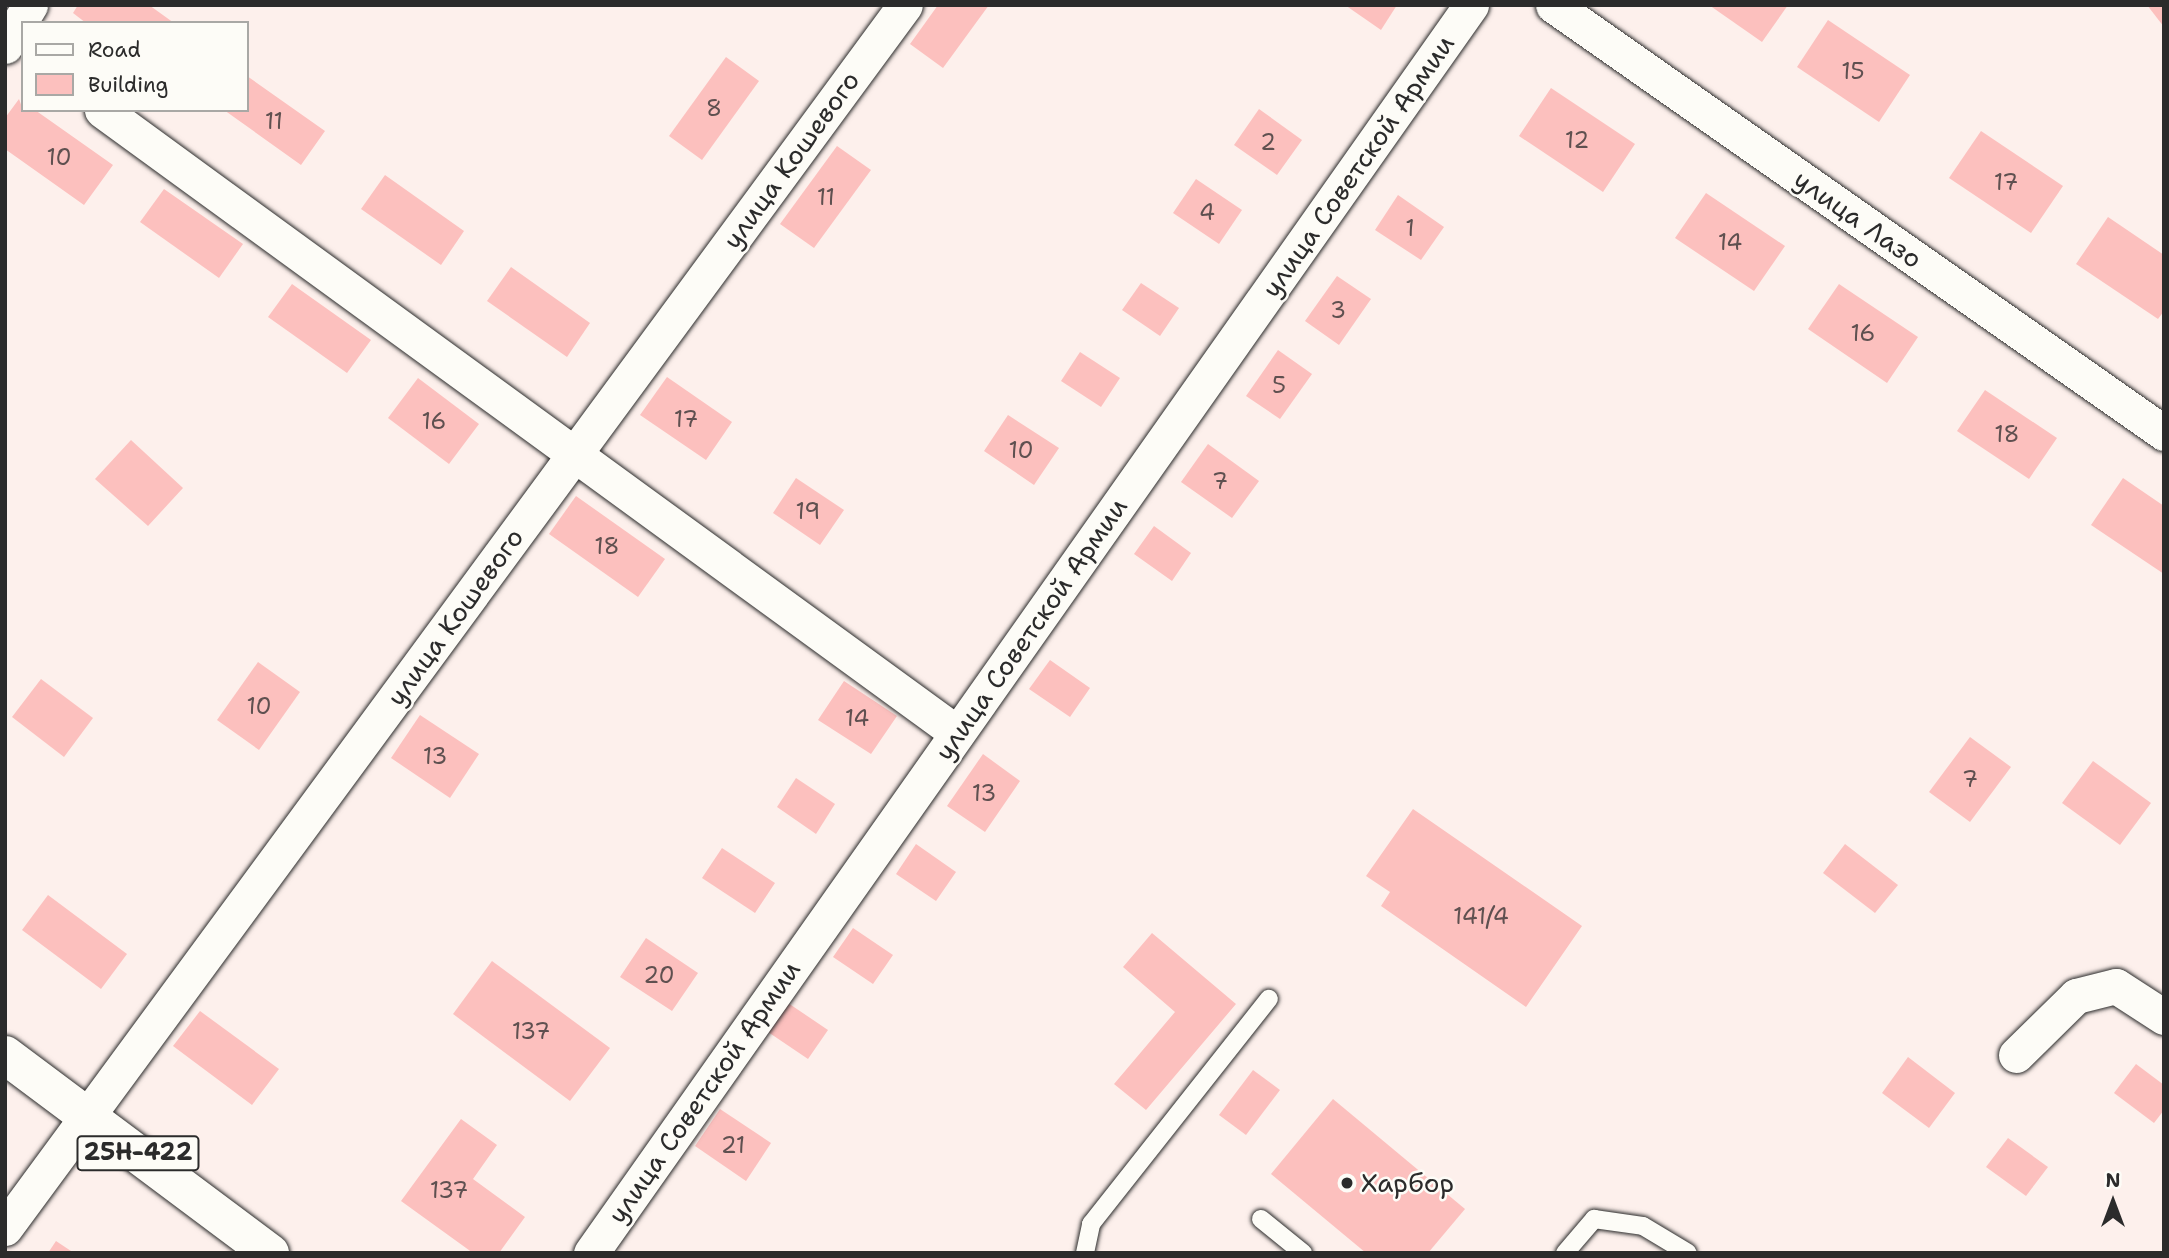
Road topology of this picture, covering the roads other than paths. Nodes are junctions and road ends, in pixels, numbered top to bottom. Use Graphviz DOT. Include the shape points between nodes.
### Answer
graph roads {
  1 [pos="30,5"];
  2 [pos="905,5"];
  3 [pos="1471,5"];
  4 [pos="1553,5"];
  5 [pos="22,21"];
  6 [pos="21,23"];
  7 [pos="10,45"];
  8 [pos="105,112"];
  9 [pos="2164,433"];
  10 [pos="576,452"];
  11 [pos="957,733"];
  12 [pos="1269,999"];
  13 [pos="2164,1017"];
  14 [pos="5,1055"];
  15 [pos="2017,1055"];
  16 [pos="89,1116"];
  17 [pos="1261,1219"];
  18 [pos="5,1228"];
  19 [pos="270,1253"];
  20 [pos="590,1253"];
  21 [pos="1085,1253"];
  22 [pos="1303,1253"];
  23 [pos="1565,1253"];
  24 [pos="1688,1253"];
  1 -- 5 [label="street"];
  2 -- 10 [label="street, улица Кошевого"];
  3 -- 11 [label="street, улица Советской Армии"];
  4 -- 9 [label="street, улица Лазо"];
  6 -- 7 [label="street"];
  8 -- 10 [label="street"];
  10 -- 11 [label="street"];
  10 -- 16 [label="street, улица Кошевого"];
  11 -- 20 [label="street, улица Советской Армии"];
  12 -- 21 [label="lane" via="1091,1224"];
  13 -- 15 [label="street" via="2116,986 2076,996"];
  14 -- 16 [label="main road, 25Н-422"];
  16 -- 18 [label="street, улица Кошевого"];
  16 -- 19 [label="main road, 25Н-422"];
  17 -- 22 [label="lane"];
  23 -- 24 [label="lane" via="1594,1219 1643,1226"];
}
